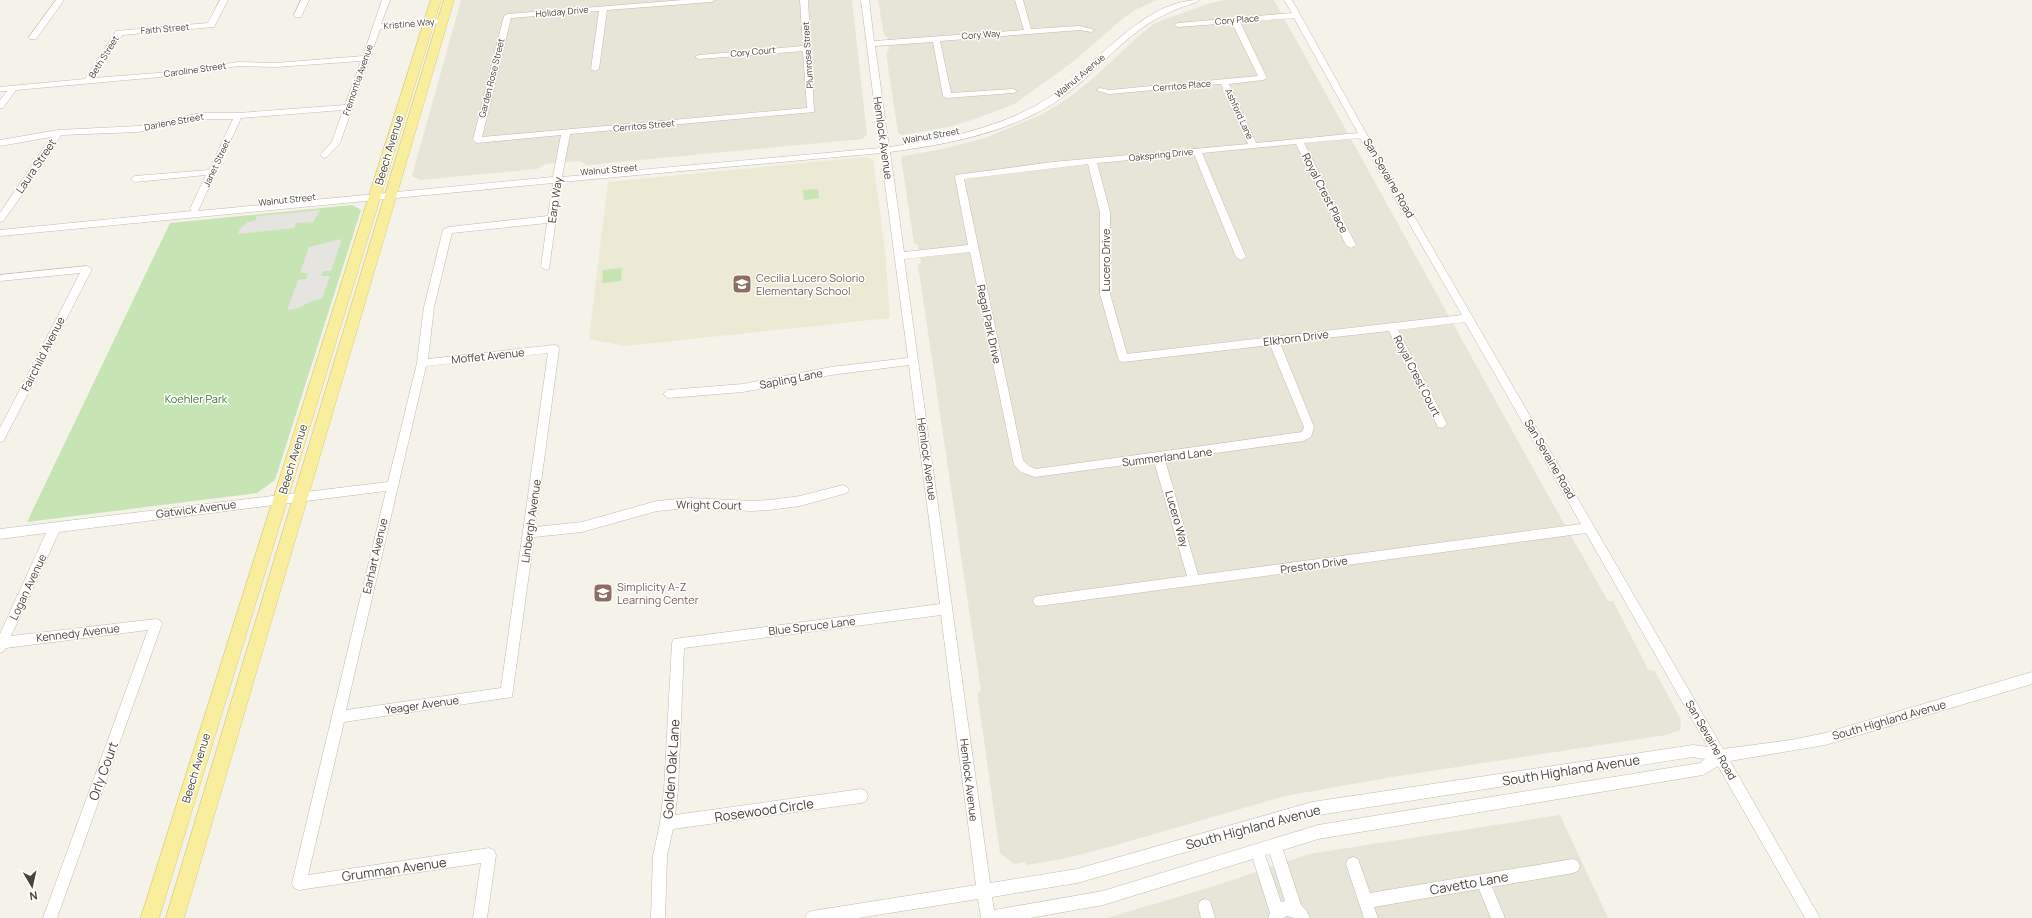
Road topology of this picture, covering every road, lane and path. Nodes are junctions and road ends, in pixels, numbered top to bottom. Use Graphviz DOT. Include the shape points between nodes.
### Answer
graph roads {
  1 [pos="60,0"];
  2 [pos="224,0"];
  3 [pos="305,0"];
  4 [pos="386,0"];
  5 [pos="436,0"];
  6 [pos="449,0"];
  7 [pos="706,0"];
  8 [pos="804,0"];
  9 [pos="865,0"];
  10 [pos="1019,0"];
  11 [pos="1180,0"];
  12 [pos="1195,0"];
  13 [pos="1288,0"];
  14 [pos="603,9"];
  15 [pos="298,15"];
  16 [pos="1297,15"];
  17 [pos="508,16"];
  18 [pos="1235,20"];
  19 [pos="442,21"];
  20 [pos="429,22"];
  21 [pos="1178,25"];
  22 [pos="376,27"];
  23 [pos="1091,30"];
  24 [pos="1028,32"];
  25 [pos="119,33"];
  26 [pos="33,37"];
  27 [pos="936,38"];
  28 [pos="871,44"];
  29 [pos="807,48"];
  30 [pos="699,57"];
  31 [pos="366,58"];
  32 [pos="594,69"];
  33 [pos="88,81"];
  34 [pos="1224,82"];
  35 [pos="13,88"];
  36 [pos="0,89"];
  37 [pos="1100,90"];
  38 [pos="1013,91"];
  39 [pos="0,106"];
  40 [pos="348,107"];
  41 [pos="811,110"];
  42 [pos="238,116"];
  43 [pos="58,133"];
  44 [pos="566,133"];
  45 [pos="1363,135"];
  46 [pos="477,140"];
  47 [pos="1299,141"];
  48 [pos="0,143"];
  49 [pos="1254,146"];
  50 [pos="885,147"];
  51 [pos="1197,151"];
  52 [pos="324,155"];
  53 [pos="1092,162"];
  54 [pos="213,172"];
  55 [pos="558,177"];
  56 [pos="959,177"];
  57 [pos="136,179"];
  58 [pos="391,192"];
  59 [pos="375,194"];
  60 [pos="195,209"];
  61 [pos="0,219"];
  62 [pos="552,219"];
  63 [pos="0,228"];
  64 [pos="0,233"];
  65 [pos="1351,245"];
  66 [pos="973,248"];
  67 [pos="898,256"];
  68 [pos="1241,257"];
  69 [pos="546,267"];
  70 [pos="0,278"];
  71 [pos="1469,318"];
  72 [pos="1392,327"];
  73 [pos="1274,341"];
  74 [pos="554,349"];
  75 [pos="1123,358"];
  76 [pos="914,361"];
  77 [pos="422,363"];
  78 [pos="668,394"];
  79 [pos="1442,424"];
  80 [pos="0,438"];
  81 [pos="1159,458"];
  82 [pos="1025,469"];
  83 [pos="392,486"];
  84 [pos="843,490"];
  85 [pos="301,496"];
  86 [pos="280,499"];
  87 [pos="55,527"];
  88 [pos="1590,528"];
  89 [pos="529,533"];
  90 [pos="0,534"];
  91 [pos="1194,581"];
  92 [pos="1038,601"];
  93 [pos="946,609"];
  94 [pos="156,624"];
  95 [pos="678,643"];
  96 [pos="1,644"];
  97 [pos="2032,678"];
  98 [pos="507,693"];
  99 [pos="338,717"];
  100 [pos="1720,756"];
  101 [pos="861,796"];
  102 [pos="667,824"];
  103 [pos="1274,845"];
  104 [pos="1258,851"];
  105 [pos="1354,864"];
  106 [pos="1573,866"];
  107 [pos="1483,881"];
  108 [pos="299,883"];
  109 [pos="984,891"];
  110 [pos="1366,901"];
  111 [pos="1299,914"];
  112 [pos="1276,916"];
  113 [pos="50,918"];
  114 [pos="150,918"];
  115 [pos="175,918"];
  116 [pos="480,918"];
  117 [pos="658,918"];
  118 [pos="812,918"];
  119 [pos="988,918"];
  120 [pos="1371,918"];
  121 [pos="1498,918"];
  122 [pos="1813,918"];
  1 -- 26 [label="street"];
  2 -- 25 [label="street, Faith Street" via="211,26"];
  3 -- 15 [label="street"];
  4 -- 22 [label="street, Fremontia Avenue"];
  5 -- 20 [label="main road, Beech Avenue"];
  6 -- 19 [label="main road, Beech Avenue"];
  7 -- 14 [label="street, Holiday Drive"];
  8 -- 29 [label="street, Plumrose Street"];
  9 -- 28 [label="street, Hemlock Avenue"];
  10 -- 24 [label="street"];
  11 -- 50 [label="street, Walnut Street" via="1152,12 1126,28 1071,76 1030,105 972,128"];
  12 -- 50 [label="street, Walnut Avenue" via="1148,20 1060,94 1011,120 966,136"];
  13 -- 16 [label="street, San Sevaine Road"];
  14 -- 17 [label="street, Holiday Drive"];
  14 -- 32 [label="street"];
  16 -- 18 [label="street, Cory Place"];
  16 -- 45 [label="street, San Sevaine Road"];
  17 -- 46 [label="street, Garden Rose Street"];
  18 -- 21 [label="street, Cory Place"];
  18 -- 34 [label="street, Cerritos Place" via="1263,78"];
  19 -- 20 [label="street, Kristine Way"];
  19 -- 58 [label="main road, Beech Avenue"];
  20 -- 22 [label="street, Kristine Way"];
  20 -- 59 [label="main road, Beech Avenue"];
  22 -- 31 [label="street, Fremontia Avenue"];
  23 -- 24 [label="street, Cory Way" via="1080,28"];
  24 -- 27 [label="street, Cory Way"];
  25 -- 33 [label="street, Beth Street"];
  27 -- 28 [label="street, Cory Way"];
  27 -- 38 [label="street" via="947,96"];
  28 -- 50 [label="street, Hemlock Avenue"];
  29 -- 30 [label="street, Cory Court"];
  29 -- 41 [label="street, Plumrose Street"];
  31 -- 33 [label="street, Caroline Street" via="224,66 182,74"];
  31 -- 40 [label="street, Fremontia Avenue"];
  33 -- 35 [label="street, Caroline Street"];
  34 -- 37 [label="street, Cerritos Place" via="1109,92"];
  34 -- 49 [label="street, Ashford Lane"];
  35 -- 36 [label="street, Caroline Street"];
  35 -- 39 [label="street"];
  40 -- 42 [label="street, Darlene Street"];
  40 -- 52 [label="street, Fremontia Avenue" via="336,143"];
  41 -- 44 [label="street, Cerritos Street"];
  42 -- 43 [label="street, Darlene Street" via="193,117 118,131"];
  42 -- 54 [label="street, Janet Street"];
  43 -- 48 [label="street, Darlene Street"];
  43 -- 61 [label="street, Laura Street"];
  44 -- 46 [label="street, Cerritos Street"];
  44 -- 55 [label="street, Earp Way"];
  45 -- 47 [label="street, Oakspring Drive"];
  45 -- 71 [label="street, San Sevaine Road"];
  47 -- 49 [label="street, Oakspring Drive"];
  47 -- 65 [label="street, Royal Crest Place"];
  49 -- 51 [label="street, Oakspring Drive"];
  50 -- 55 [label="street, Walnut Street"];
  50 -- 67 [label="street, Hemlock Avenue"];
  51 -- 53 [label="street, Oakspring Drive"];
  51 -- 68 [label="street"];
  53 -- 56 [label="street, Oakspring Drive"];
  53 -- 75 [label="street, Lucero Drive" via="1105,212 1105,294"];
  54 -- 57 [label="street"];
  54 -- 60 [label="street, Janet Street"];
  55 -- 58 [label="street, Walnut Street"];
  55 -- 62 [label="street, Earp Way"];
  56 -- 66 [label="street, Regal Park Drive"];
  58 -- 59 [label="street, Walnut Street"];
  58 -- 85 [label="main road, Beech Avenue"];
  59 -- 60 [label="street, Walnut Street"];
  59 -- 64 [label="street, Walnut Street"];
  59 -- 86 [label="main road, Beech Avenue"];
  60 -- 63 [label="street, Walnut Street"];
  62 -- 69 [label="street, Earp Way"];
  62 -- 77 [label="street, Earhart Avenue" via="448,230 429,307"];
  66 -- 67 [label="street"];
  66 -- 82 [label="street, Regal Park Drive" via="1018,462"];
  67 -- 76 [label="street, Hemlock Avenue"];
  70 -- 80 [label="street, Fairchild Avenue" via="87,270"];
  71 -- 72 [label="street, Elkhorn Drive"];
  71 -- 88 [label="street, San Sevaine Road"];
  72 -- 73 [label="street, Elkhorn Drive"];
  72 -- 79 [label="street, Royal Crest Court"];
  73 -- 75 [label="street, Elkhorn Drive"];
  73 -- 81 [label="street, Summerland Lane" via="1309,427 1307,434 1298,439"];
  74 -- 77 [label="street, Moffet Avenue"];
  74 -- 89 [label="street, Linbergh Avenue"];
  76 -- 78 [label="street, Sapling Lane" via="831,371 743,388"];
  76 -- 93 [label="street, Hemlock Avenue"];
  77 -- 83 [label="street, Earhart Avenue"];
  81 -- 82 [label="street, Summerland Lane" via="1035,473"];
  81 -- 91 [label="street, Lucero Way"];
  83 -- 85 [label="street, Gatwick Avenue"];
  83 -- 99 [label="street, Earhart Avenue"];
  84 -- 89 [label="street, Wright Court" via="800,501 769,505 690,503 657,506 582,527"];
  85 -- 86 [label="street, Gatwick Avenue"];
  85 -- 115 [label="main road, Beech Avenue"];
  86 -- 87 [label="street, Gatwick Avenue"];
  86 -- 114 [label="main road, Beech Avenue"];
  87 -- 90 [label="street, Gatwick Avenue"];
  87 -- 96 [label="street, Logan Avenue"];
  88 -- 91 [label="street, Preston Drive"];
  88 -- 100 [label="street, San Sevaine Road"];
  89 -- 98 [label="street, Linbergh Avenue"];
  91 -- 92 [label="street, Preston Drive"];
  93 -- 95 [label="street, Blue Spruce Lane"];
  93 -- 109 [label="street, Hemlock Avenue"];
  94 -- 96 [label="street, Kennedy Avenue"];
  94 -- 113 [label="street, Orly Court"];
  95 -- 102 [label="street, Golden Oak Lane"];
  97 -- 100 [label="street, South Highland Avenue" via="1825,739"];
  98 -- 99 [label="street, Yeager Avenue"];
  99 -- 108 [label="street, Earhart Avenue"];
  100 -- 103 [label="street, South Highland Avenue" via="1703,769 1318,832"];
  100 -- 109 [label="street, South Highland Avenue" via="1693,751 1312,809 1077,876"];
  100 -- 122 [label="street, San Sevaine Road"];
  101 -- 102 [label="street, Rosewood Circle"];
  102 -- 117 [label="street, Golden Oak Lane" via="660,856"];
  103 -- 104 [label="street, South Highland Avenue"];
  103 -- 111 [label="street"];
  104 -- 112 [label="street"];
  104 -- 119 [label="street, South Highland Avenue" via="1103,898"];
  105 -- 110 [label="street"];
  106 -- 107 [label="street, Cavetto Lane"];
  107 -- 110 [label="street, Cavetto Lane"];
  107 -- 121 [label="street"];
  108 -- 116 [label="street, Grumman Avenue" via="489,855"];
  109 -- 118 [label="street, South Highland Avenue"];
  109 -- 119 [label="street, Hemlock Avenue"];
  110 -- 120 [label="street"];
  111 -- 112 [label="street" via="1285,908"];
}
